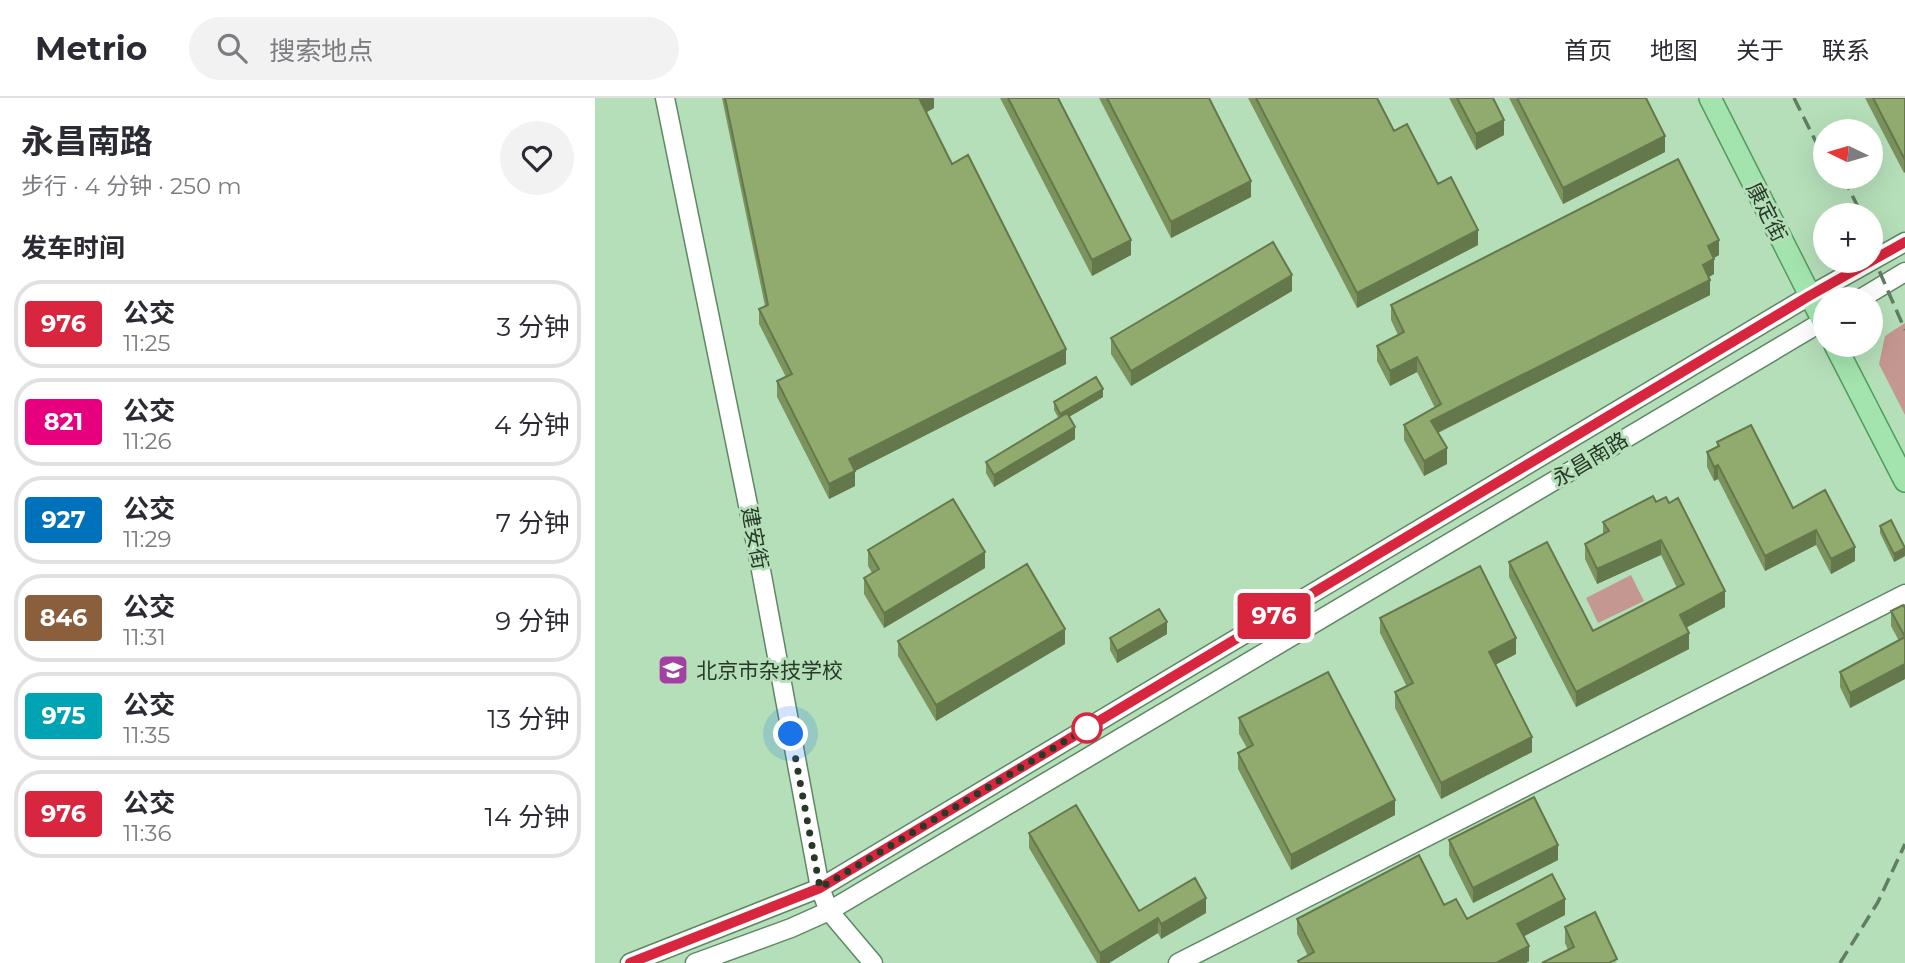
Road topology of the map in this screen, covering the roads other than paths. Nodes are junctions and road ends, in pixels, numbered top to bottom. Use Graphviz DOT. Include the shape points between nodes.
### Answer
graph roads {
  1 [pos="665,98"];
  2 [pos="1710,98"];
  3 [pos="1905,242"];
  4 [pos="1905,272"];
  5 [pos="1880,287"];
  6 [pos="1809,296"];
  7 [pos="1813,302"];
  8 [pos="1813,329"];
  9 [pos="1841,357"];
  10 [pos="1905,481"];
  11 [pos="1905,594"];
  12 [pos="820,888"];
  13 [pos="829,911"];
  14 [pos="630,963"];
  15 [pos="695,963"];
  16 [pos="873,963"];
  17 [pos="1178,963"];
  1 -- 12 [label="street, 建安街"];
  2 -- 6 [label="main road, 康定街"];
  3 -- 6 [label="street, 永昌南路"];
  4 -- 5 [label="street"];
  6 -- 7 [label="main road, 康定街"];
  6 -- 12 [label="street, 永昌南路"];
  8 -- 13 [label="street, 永昌南路"];
  9 -- 10 [label="main road"];
  11 -- 17 [label="street"];
  12 -- 13 [label="street, 建安街"];
  12 -- 14 [label="street, 永昌南路"];
  13 -- 15 [label="street, 永昌南路"];
  13 -- 16 [label="street, 建安街"];
}
